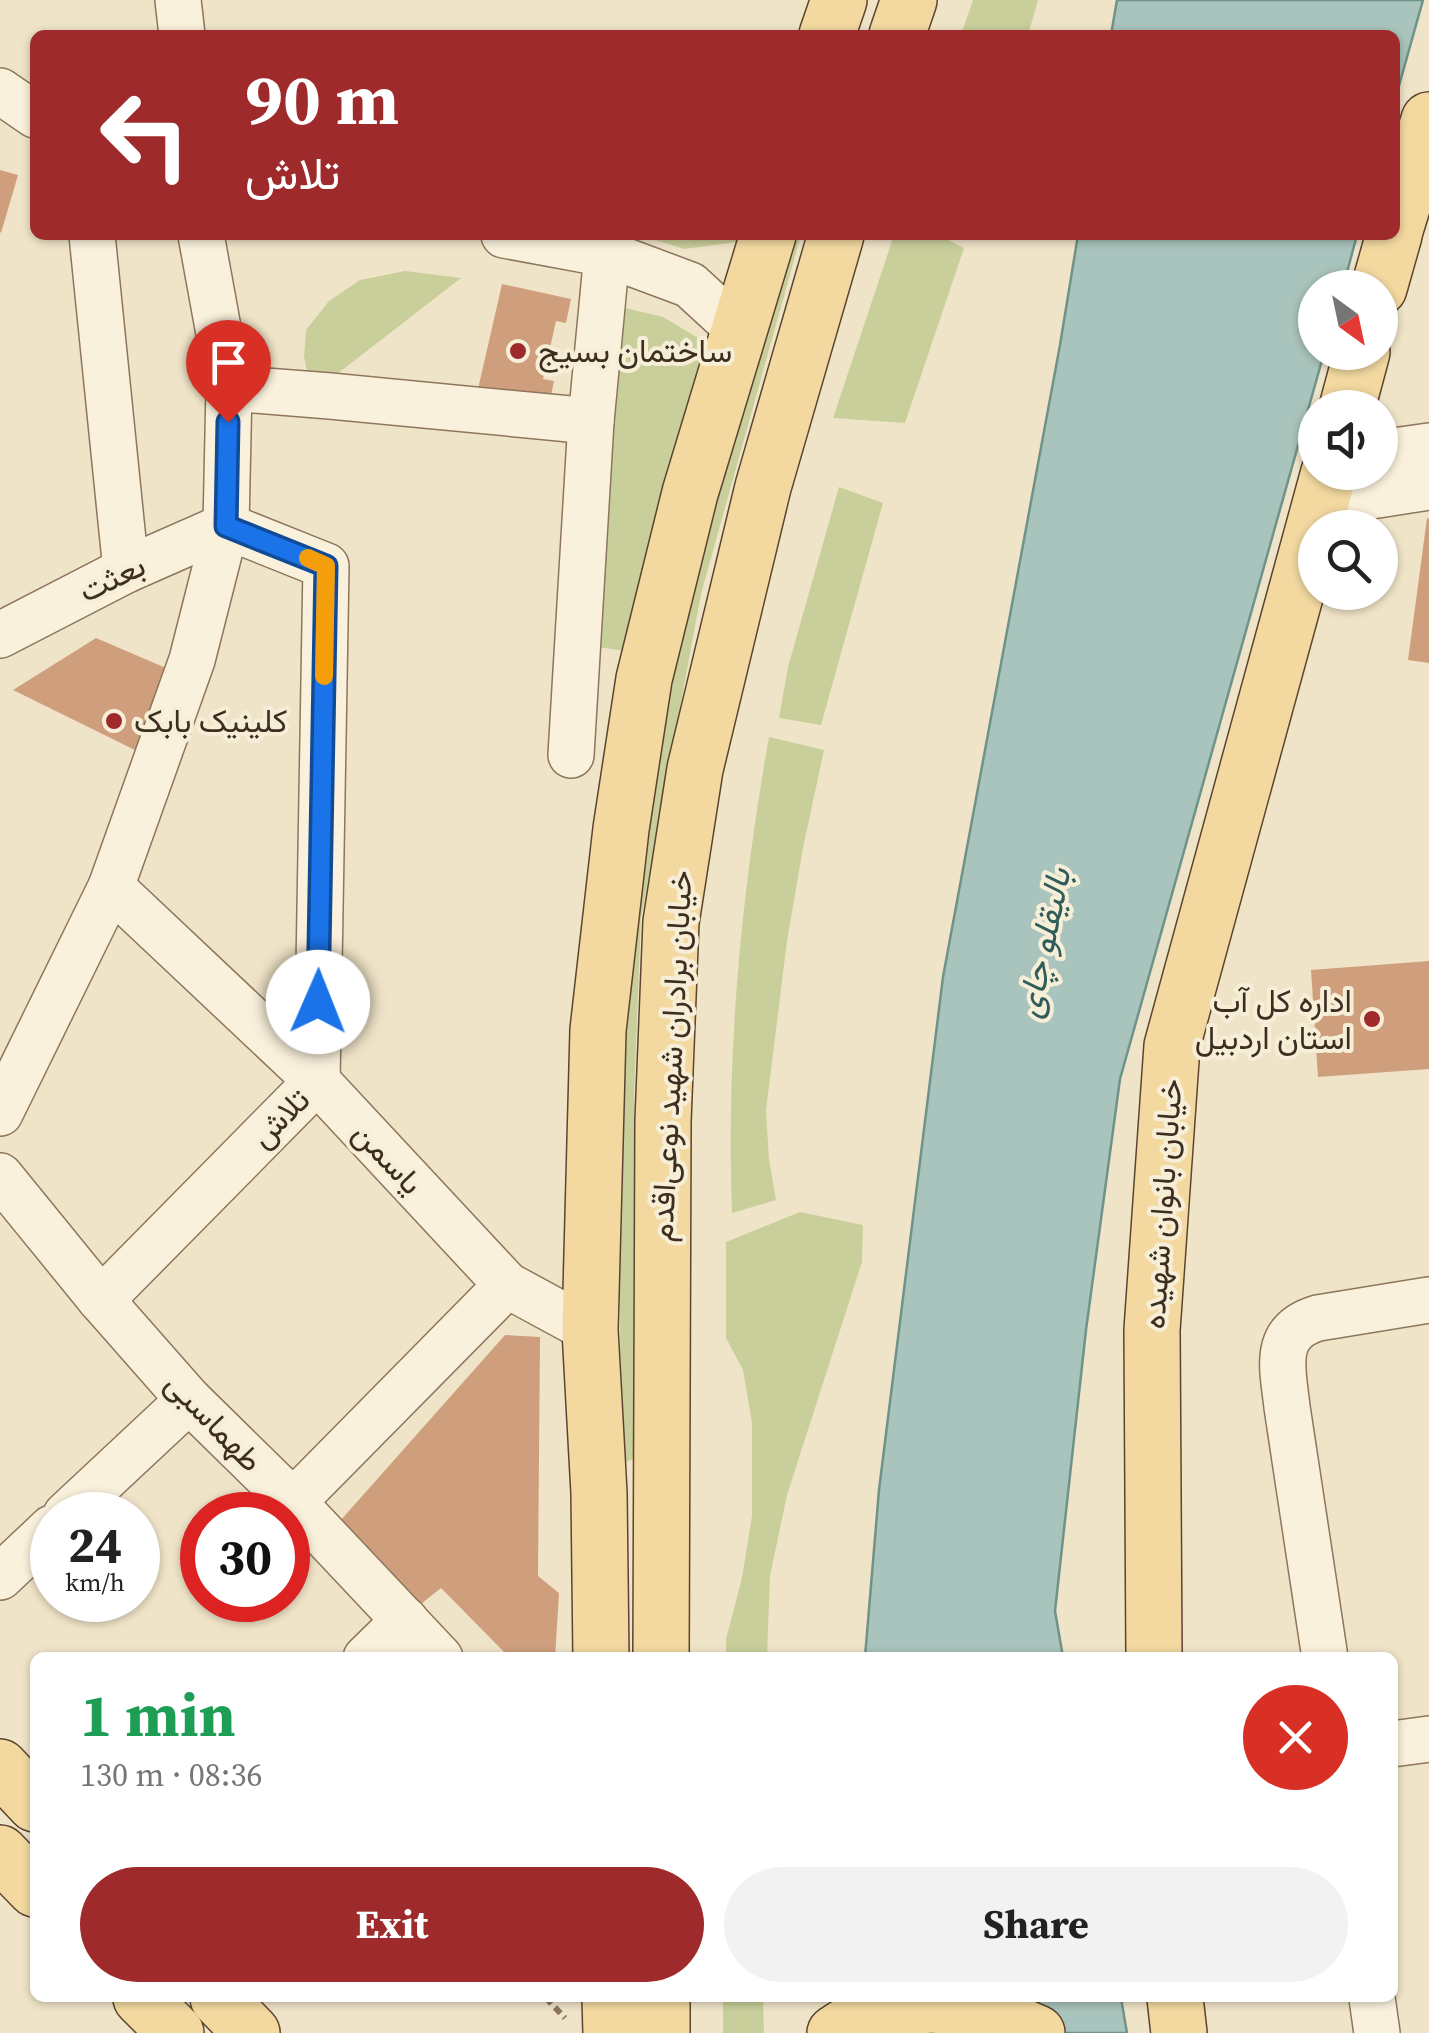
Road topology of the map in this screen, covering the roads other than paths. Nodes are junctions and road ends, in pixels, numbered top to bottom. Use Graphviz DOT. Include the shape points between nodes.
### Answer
graph roads {
  1 [pos="178,0"];
  2 [pos="840,0"];
  3 [pos="909,0"];
  4 [pos="181,30"];
  5 [pos="830,30"];
  6 [pos="900,30"];
  7 [pos="0,76"];
  8 [pos="30,78"];
  9 [pos="0,91"];
  10 [pos="30,112"];
  11 [pos="1429,120"];
  12 [pos="1400,213"];
  13 [pos="93,240"];
  14 [pos="202,240"];
  15 [pos="531,240"];
  16 [pos="767,240"];
  17 [pos="835,240"];
  18 [pos="1392,240"];
  19 [pos="607,254"];
  20 [pos="1384,270"];
  21 [pos="740,331"];
  22 [pos="229,388"];
  23 [pos="590,421"];
  24 [pos="1429,446"];
  25 [pos="1398,450"];
  26 [pos="1398,487"];
  27 [pos="1429,487"];
  28 [pos="1324,490"];
  29 [pos="226,526"];
  30 [pos="126,570"];
  31 [pos="0,634"];
  32 [pos="571,756"];
  33 [pos="111,887"];
  34 [pos="316,1081"];
  35 [pos="0,1113"];
  36 [pos="0,1176"];
  37 [pos="508,1285"];
  38 [pos="101,1300"];
  39 [pos="1429,1300"];
  40 [pos="590,1330"];
  41 [pos="189,1400"];
  42 [pos="661,1490"];
  43 [pos="91,1492"];
  44 [pos="283,1492"];
  45 [pos="303,1492"];
  46 [pos="598,1493"];
  47 [pos="310,1520"];
  48 [pos="30,1549"];
  49 [pos="0,1577"];
  50 [pos="405,1620"];
  51 [pos="372,1652"];
  52 [pos="434,1652"];
  53 [pos="602,1652"];
  54 [pos="661,1652"];
  55 [pos="1154,1652"];
  56 [pos="1324,1652"];
  57 [pos="1429,1739"];
  58 [pos="1398,1743"];
  59 [pos="0,1767"];
  60 [pos="30,1799"];
  61 [pos="0,1853"];
  62 [pos="30,1884"];
  63 [pos="145,2002"];
  64 [pos="222,2002"];
  65 [pos="610,2002"];
  66 [pos="662,2002"];
  67 [pos="1175,2002"];
  68 [pos="1373,2002"];
  69 [pos="176,2033"];
  70 [pos="252,2033"];
  71 [pos="611,2033"];
  72 [pos="662,2033"];
  73 [pos="834,2033"];
  74 [pos="1037,2033"];
  75 [pos="1179,2033"];
  76 [pos="1377,2033"];
  1 -- 4 [label="street"];
  2 -- 5 [label="main road"];
  3 -- 6 [label="main road"];
  7 -- 8 [label="street"];
  9 -- 10 [label="street"];
  11 -- 12 [label="main road"];
  13 -- 30 [label="street"];
  14 -- 22 [label="street"];
  15 -- 19 [label="street"];
  16 -- 21 [label="main road, خیابان برادران شهید نوعی‌اقدم"];
  17 -- 42 [label="main road, خیابان برادران شهید نوعی‌اقدم" via="763,487 708,713 671,922 662,1122"];
  18 -- 20 [label="main road"];
  19 -- 21 [label="street" via="690,285"];
  19 -- 23 [label="street"];
  21 -- 40 [label="main road, خیابان برادران شهید نوعی‌اقدم" via="690,492 644,679 624,810 598,1030"];
  22 -- 23 [label="street"];
  22 -- 29 [label="street"];
  23 -- 32 [label="street"];
  24 -- 25 [label="street"];
  26 -- 27 [label="street"];
  28 -- 55 [label="main road, خیابان بانوان شهیده" via="1172,1046 1152,1330"];
  29 -- 30 [label="street, بعثت"];
  29 -- 33 [label="street" via="192,660"];
  29 -- 34 [label="street, تلاش" via="326,566"];
  30 -- 31 [label="street, بعثت"];
  33 -- 34 [label="street, یاسمن"];
  33 -- 35 [label="street"];
  34 -- 37 [label="street, یاسمن"];
  34 -- 38 [label="street, تلاش"];
  36 -- 38 [label="street, طهماسبی"];
  37 -- 40 [label="street, یاسمن"];
  37 -- 45 [label="street"];
  38 -- 41 [label="street, طهماسبی"];
  39 -- 56 [label="street" via="1302,1322 1283,1348"];
  40 -- 46 [label="main road, خیابان برادران شهید نوعی‌اقدم"];
  41 -- 43 [label="street"];
  41 -- 44 [label="street, طهماسبی"];
  42 -- 46 [label="main road"];
  42 -- 54 [label="main road, خیابان برادران شهید نوعی‌اقدم"];
  46 -- 53 [label="main road, خیابان برادران شهید نوعی‌اقدم"];
  47 -- 50 [label="street, طهماسبی"];
  48 -- 49 [label="street"];
  50 -- 51 [label="street"];
  50 -- 52 [label="street, طهماسبی"];
  57 -- 58 [label="street"];
  59 -- 60 [label="main road"];
  61 -- 62 [label="main road"];
  63 -- 69 [label="main road"];
  64 -- 70 [label="main road"];
  65 -- 71 [label="main road"];
  66 -- 72 [label="main road"];
  67 -- 75 [label="main road"];
  68 -- 76 [label="street"];
  73 -- 74 [label="main road" via="854,2020 929,2005 979,2008"];
}
